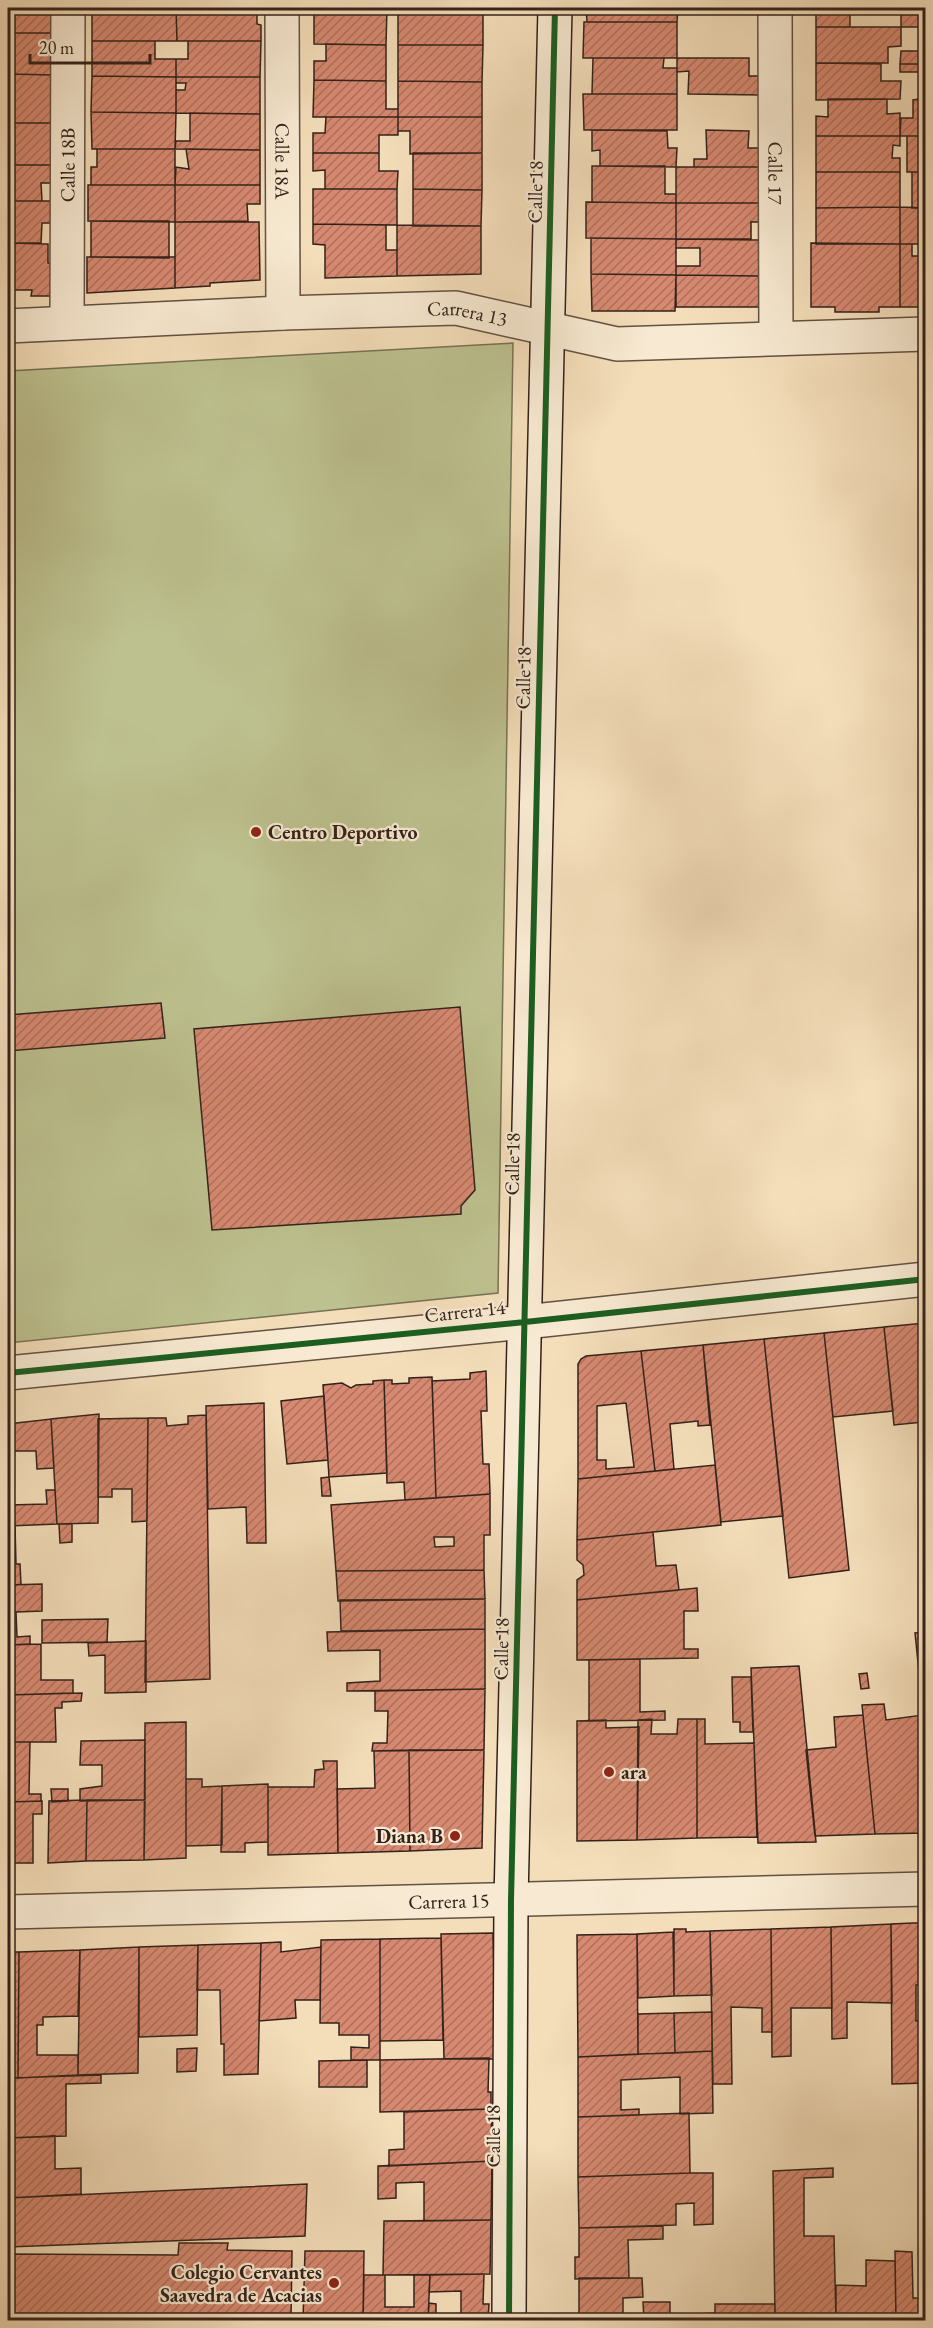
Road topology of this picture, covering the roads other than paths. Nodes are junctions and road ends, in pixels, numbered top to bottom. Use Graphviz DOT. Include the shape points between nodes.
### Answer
graph roads {
  1 [pos="68,8"];
  2 [pos="282,8"];
  3 [pos="555,8"];
  4 [pos="775,8"];
  5 [pos="283,313"];
  6 [pos="67,323"];
  7 [pos="8,326"];
  8 [pos="548,328"];
  9 [pos="926,334"];
  10 [pos="776,338"];
  11 [pos="926,1279"];
  12 [pos="525,1322"];
  13 [pos="8,1372"];
  14 [pos="926,1889"];
  15 [pos="511,1900"];
  16 [pos="8,1912"];
  17 [pos="509,2320"];
  1 -- 6 [label="street, Calle 18B"];
  2 -- 5 [label="street, Calle 18A"];
  3 -- 8 [label="street, Calle 18"];
  4 -- 10 [label="street, Calle 17"];
  5 -- 6 [label="street, Carrera 13"];
  5 -- 8 [label="street, Carrera 13" via="456,308"];
  6 -- 7 [label="street, Carrera 13"];
  8 -- 10 [label="street, Carrera 13" via="617,344"];
  8 -- 12 [label="street, Calle 18"];
  9 -- 10 [label="street, Carrera 13"];
  11 -- 12 [label="street, Carrera 14"];
  12 -- 13 [label="street, Carrera 14"];
  12 -- 15 [label="street, Calle 18"];
  14 -- 15 [label="street, Carrera 15"];
  15 -- 16 [label="street, Carrera 15"];
  15 -- 17 [label="street, Calle 18"];
}
